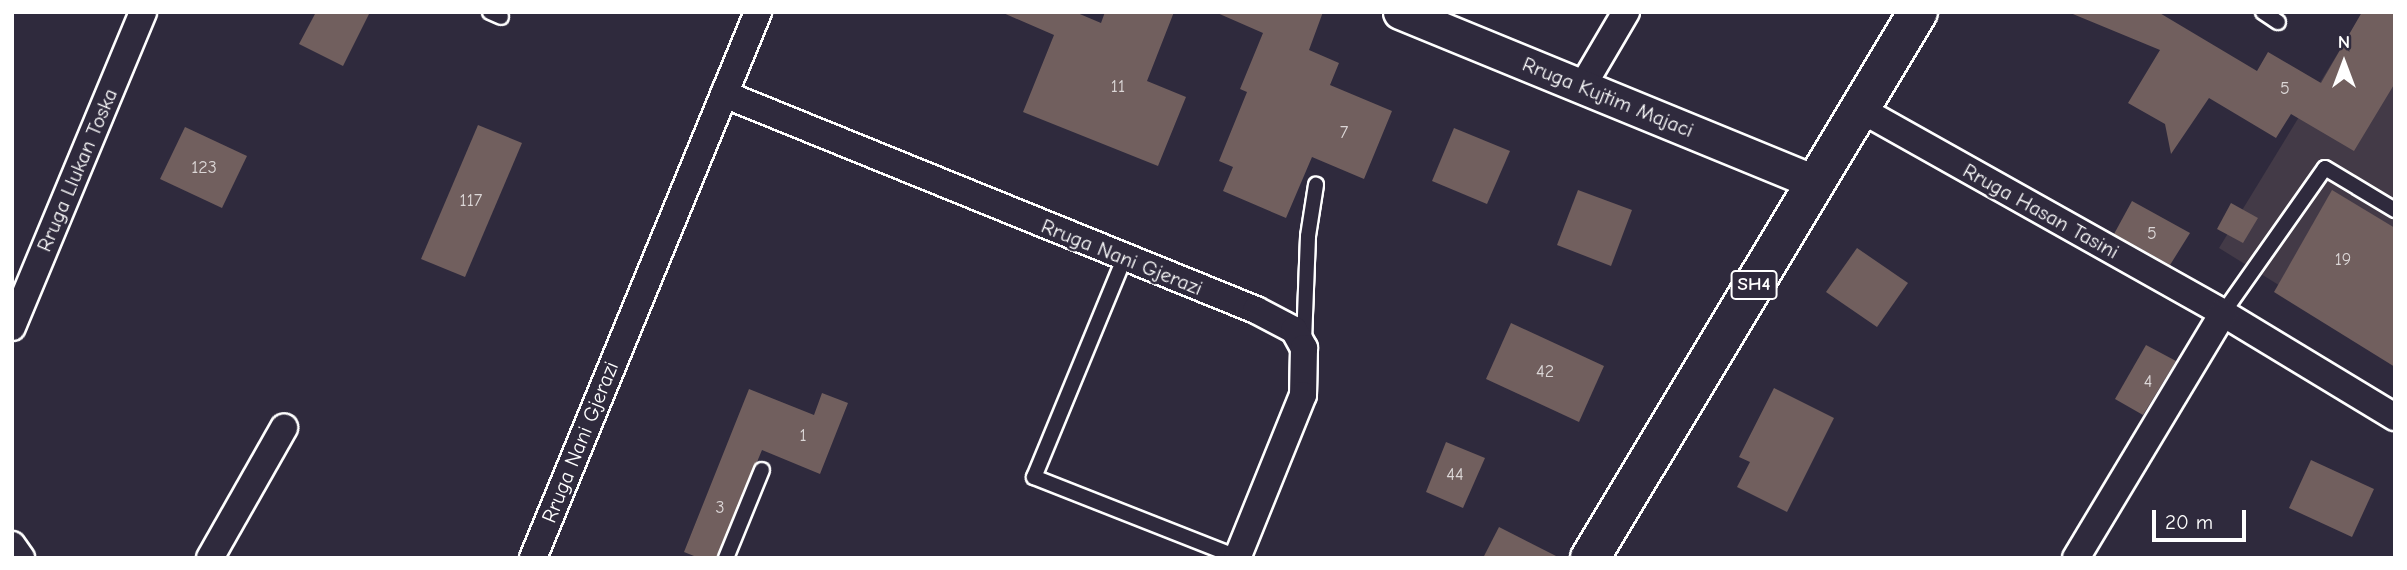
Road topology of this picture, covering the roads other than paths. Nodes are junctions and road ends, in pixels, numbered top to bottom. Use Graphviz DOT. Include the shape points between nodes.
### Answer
graph roads {
  1 [pos="143,12"];
  2 [pos="758,12"];
  3 [pos="1400,12"];
  4 [pos="1626,12"];
  5 [pos="1918,12"];
  6 [pos="2263,12"];
  7 [pos="2278,22"];
  8 [pos="1582,87"];
  9 [pos="724,94"];
  10 [pos="1860,108"];
  11 [pos="1816,183"];
  12 [pos="1316,185"];
  13 [pos="2395,210"];
  14 [pos="1124,258"];
  15 [pos="2223,313"];
  16 [pos="12,327"];
  17 [pos="1304,348"];
  18 [pos="2395,417"];
  19 [pos="284,428"];
  20 [pos="762,470"];
  21 [pos="12,545"];
  22 [pos="21,558"];
  23 [pos="210,558"];
  24 [pos="533,558"];
  25 [pos="726,558"];
  26 [pos="1237,558"];
  27 [pos="1590,558"];
  28 [pos="2076,558"];
  1 -- 16 [label="street, Rruga Llukan Toska"];
  2 -- 9 [label="street, Rruga Nani Gjerazi"];
  3 -- 8 [label="street, Rruga Kujtim Majaci"];
  4 -- 8 [label="street"];
  5 -- 10 [label="main road, SH4"];
  6 -- 7 [label="lane"];
  8 -- 11 [label="street, Rruga Kujtim Majaci"];
  9 -- 14 [label="street, Rruga Nani Gjerazi"];
  9 -- 24 [label="street, Rruga Nani Gjerazi"];
  10 -- 11 [label="main road, SH4"];
  10 -- 15 [label="street, Rruga Hasan Tasini"];
  11 -- 27 [label="main road, SH4"];
  12 -- 17 [label="lane" via="1308,236"];
  13 -- 15 [label="lane" via="2325,168"];
  14 -- 17 [label="street, Rruga Nani Gjerazi" via="1282,321 1294,330"];
  14 -- 26 [label="lane" via="1034,477"];
  15 -- 18 [label="street, Rruga Hasan Tasini"];
  15 -- 28 [label="street"];
  17 -- 26 [label="street" via="1303,395"];
  19 -- 23 [label="street"];
  20 -- 25 [label="lane"];
  21 -- 22 [label="street"];
}
